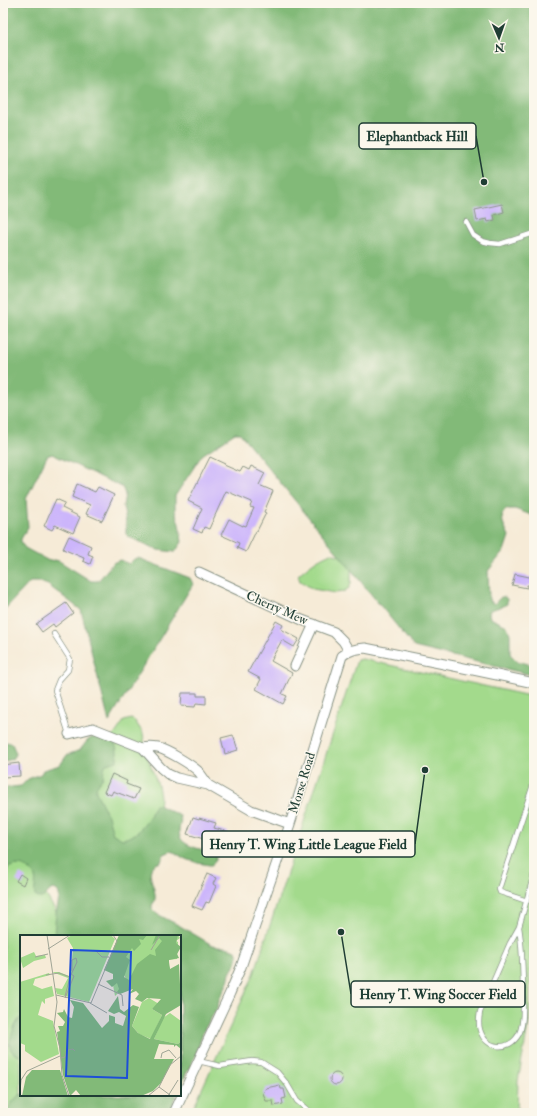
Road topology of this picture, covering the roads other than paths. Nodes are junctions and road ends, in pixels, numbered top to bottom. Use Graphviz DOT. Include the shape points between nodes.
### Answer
graph roads {
  1 [pos="466,222"];
  2 [pos="534,233"];
  3 [pos="198,572"];
  4 [pos="314,624"];
  5 [pos="54,634"];
  6 [pos="349,651"];
  7 [pos="296,666"];
  8 [pos="534,683"];
  9 [pos="69,734"];
  10 [pos="143,748"];
  11 [pos="534,782"];
  12 [pos="208,785"];
  13 [pos="290,824"];
  14 [pos="534,863"];
  15 [pos="534,874"];
  16 [pos="527,901"];
  17 [pos="519,927"];
  18 [pos="198,1061"];
  19 [pos="174,1113"];
  20 [pos="311,1113"];
  1 -- 2 [label="lane" via="473,235 490,244 500,244"];
  3 -- 4 [label="street, Cherry Mew"];
  4 -- 6 [label="street, Cherry Mew" via="334,632"];
  4 -- 7 [label="street"];
  5 -- 9 [label="lane" via="70,659 68,670 55,690"];
  6 -- 8 [label="street" via="364,648"];
  6 -- 13 [label="street, Morse Road" via="340,660"];
  9 -- 10 [label="street" via="93,728"];
  10 -- 12 [label="street" via="168,774"];
  10 -- 12 [label="street" via="160,748 167,751 195,768"];
  11 -- 16 [label="lane" via="498,889 500,892"];
  12 -- 13 [label="street" via="251,810"];
  13 -- 18 [label="street, Morse Road" via="241,967"];
  14 -- 15 [label="lane"];
  15 -- 16 [label="lane"];
  16 -- 17 [label="lane"];
  17 -- 17 [label="lane" via="480,1012 479,1030 493,1046 505,1046 515,1040 522,1026 522,944"];
  18 -- 19 [label="street, Morse Road"];
  18 -- 20 [label="lane" via="220,1066 261,1062 277,1072 297,1102"];
}
